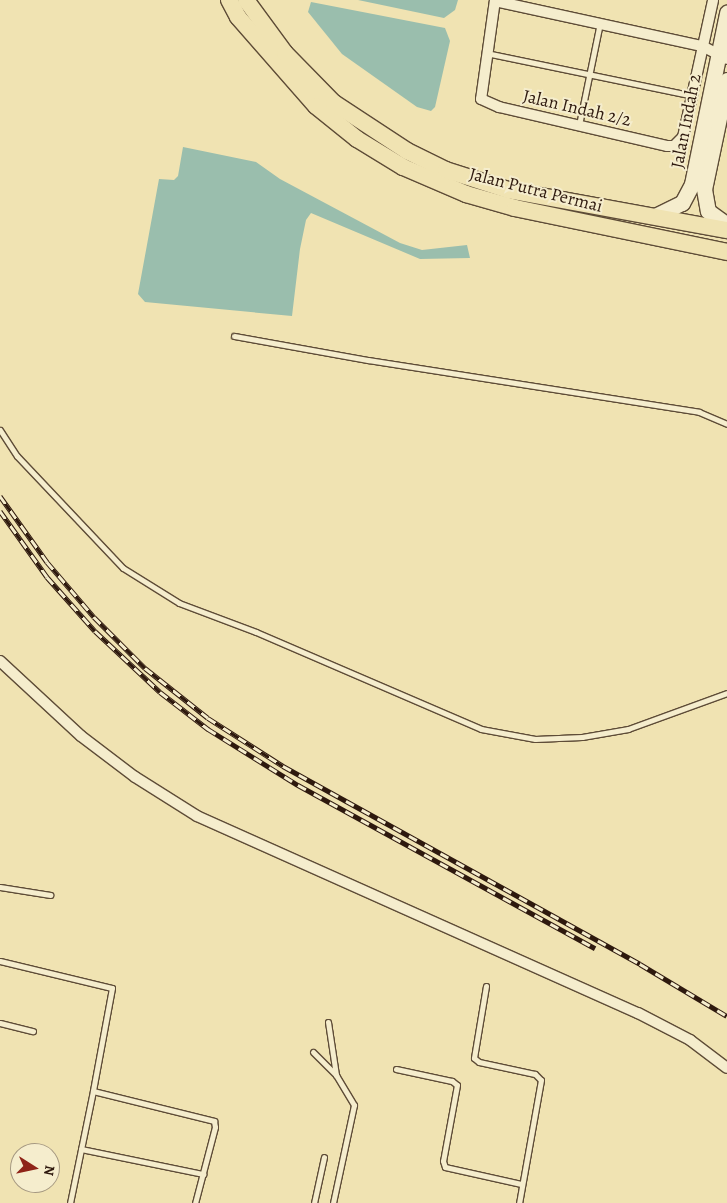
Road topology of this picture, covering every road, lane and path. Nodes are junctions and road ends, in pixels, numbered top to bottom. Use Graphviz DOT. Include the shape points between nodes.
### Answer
graph roads {
  1 [pos="229,0"];
  2 [pos="246,0"];
  3 [pos="495,0"];
  4 [pos="713,0"];
  5 [pos="727,13"];
  6 [pos="600,22"];
  7 [pos="702,46"];
  8 [pos="485,53"];
  9 [pos="723,58"];
  10 [pos="590,75"];
  11 [pos="727,80"];
  12 [pos="694,96"];
  13 [pos="579,125"];
  14 [pos="655,216"];
  15 [pos="727,225"];
  16 [pos="727,230"];
  17 [pos="727,252"];
  18 [pos="234,336"];
  19 [pos="727,424"];
  20 [pos="0,430"];
  21 [pos="0,661"];
  22 [pos="727,693"];
  23 [pos="0,887"];
  24 [pos="50,895"];
  25 [pos="0,961"];
  26 [pos="486,986"];
  27 [pos="328,1022"];
  28 [pos="0,1023"];
  29 [pos="34,1031"];
  30 [pos="313,1052"];
  31 [pos="727,1068"];
  32 [pos="396,1069"];
  33 [pos="336,1075"];
  34 [pos="93,1091"];
  35 [pos="81,1150"];
  36 [pos="324,1158"];
  37 [pos="203,1174"];
  38 [pos="521,1184"];
  39 [pos="70,1203"];
  40 [pos="195,1203"];
  41 [pos="314,1203"];
  42 [pos="333,1203"];
  43 [pos="519,1203"];
  1 -- 17 [label="main road, Jalan Putra Permai" via="244,24 316,106 357,139 403,167 458,191 515,208"];
  2 -- 14 [label="main road, Jalan Putra Permai" via="285,52 334,102 407,151 469,180"];
  3 -- 6 [label="street"];
  3 -- 8 [label="street"];
  4 -- 7 [label="street"];
  5 -- 9 [label="street, Jalan Indah 2"];
  6 -- 7 [label="street"];
  6 -- 10 [label="lane"];
  7 -- 9 [label="street"];
  7 -- 12 [label="street"];
  8 -- 10 [label="lane"];
  8 -- 13 [label="street, Jalan Indah 2/2" via="481,98 490,104"];
  9 -- 14 [label="street, Jalan Indah 2" via="688,197 674,208"];
  10 -- 12 [label="lane"];
  10 -- 13 [label="lane"];
  11 -- 15 [label="street, Jalan Indah 2" via="704,189 708,212"];
  12 -- 13 [label="street, Jalan Indah 2/2" via="680,142 667,146"];
  14 -- 16 [label="main road, Jalan Putra Permai"];
  18 -- 19 [label="lane" via="699,412"];
  20 -- 22 [label="lane" via="17,456 124,568 180,603 481,728 535,739 582,737 628,729"];
  21 -- 31 [label="street" via="81,736 135,777 197,816 638,1013 690,1040"];
  23 -- 24 [label="lane"];
  25 -- 34 [label="lane" via="112,988"];
  26 -- 38 [label="lane" via="474,1058 479,1062 534,1074 541,1080"];
  27 -- 33 [label="lane"];
  28 -- 29 [label="lane"];
  30 -- 33 [label="lane"];
  32 -- 38 [label="lane" via="452,1081 457,1085 443,1161 445,1167"];
  33 -- 42 [label="lane" via="352,1098 354,1111"];
  34 -- 35 [label="lane"];
  34 -- 37 [label="lane" via="214,1121"];
  35 -- 37 [label="lane"];
  35 -- 39 [label="lane"];
  36 -- 41 [label="lane"];
  37 -- 40 [label="lane"];
  38 -- 43 [label="lane"];
}
